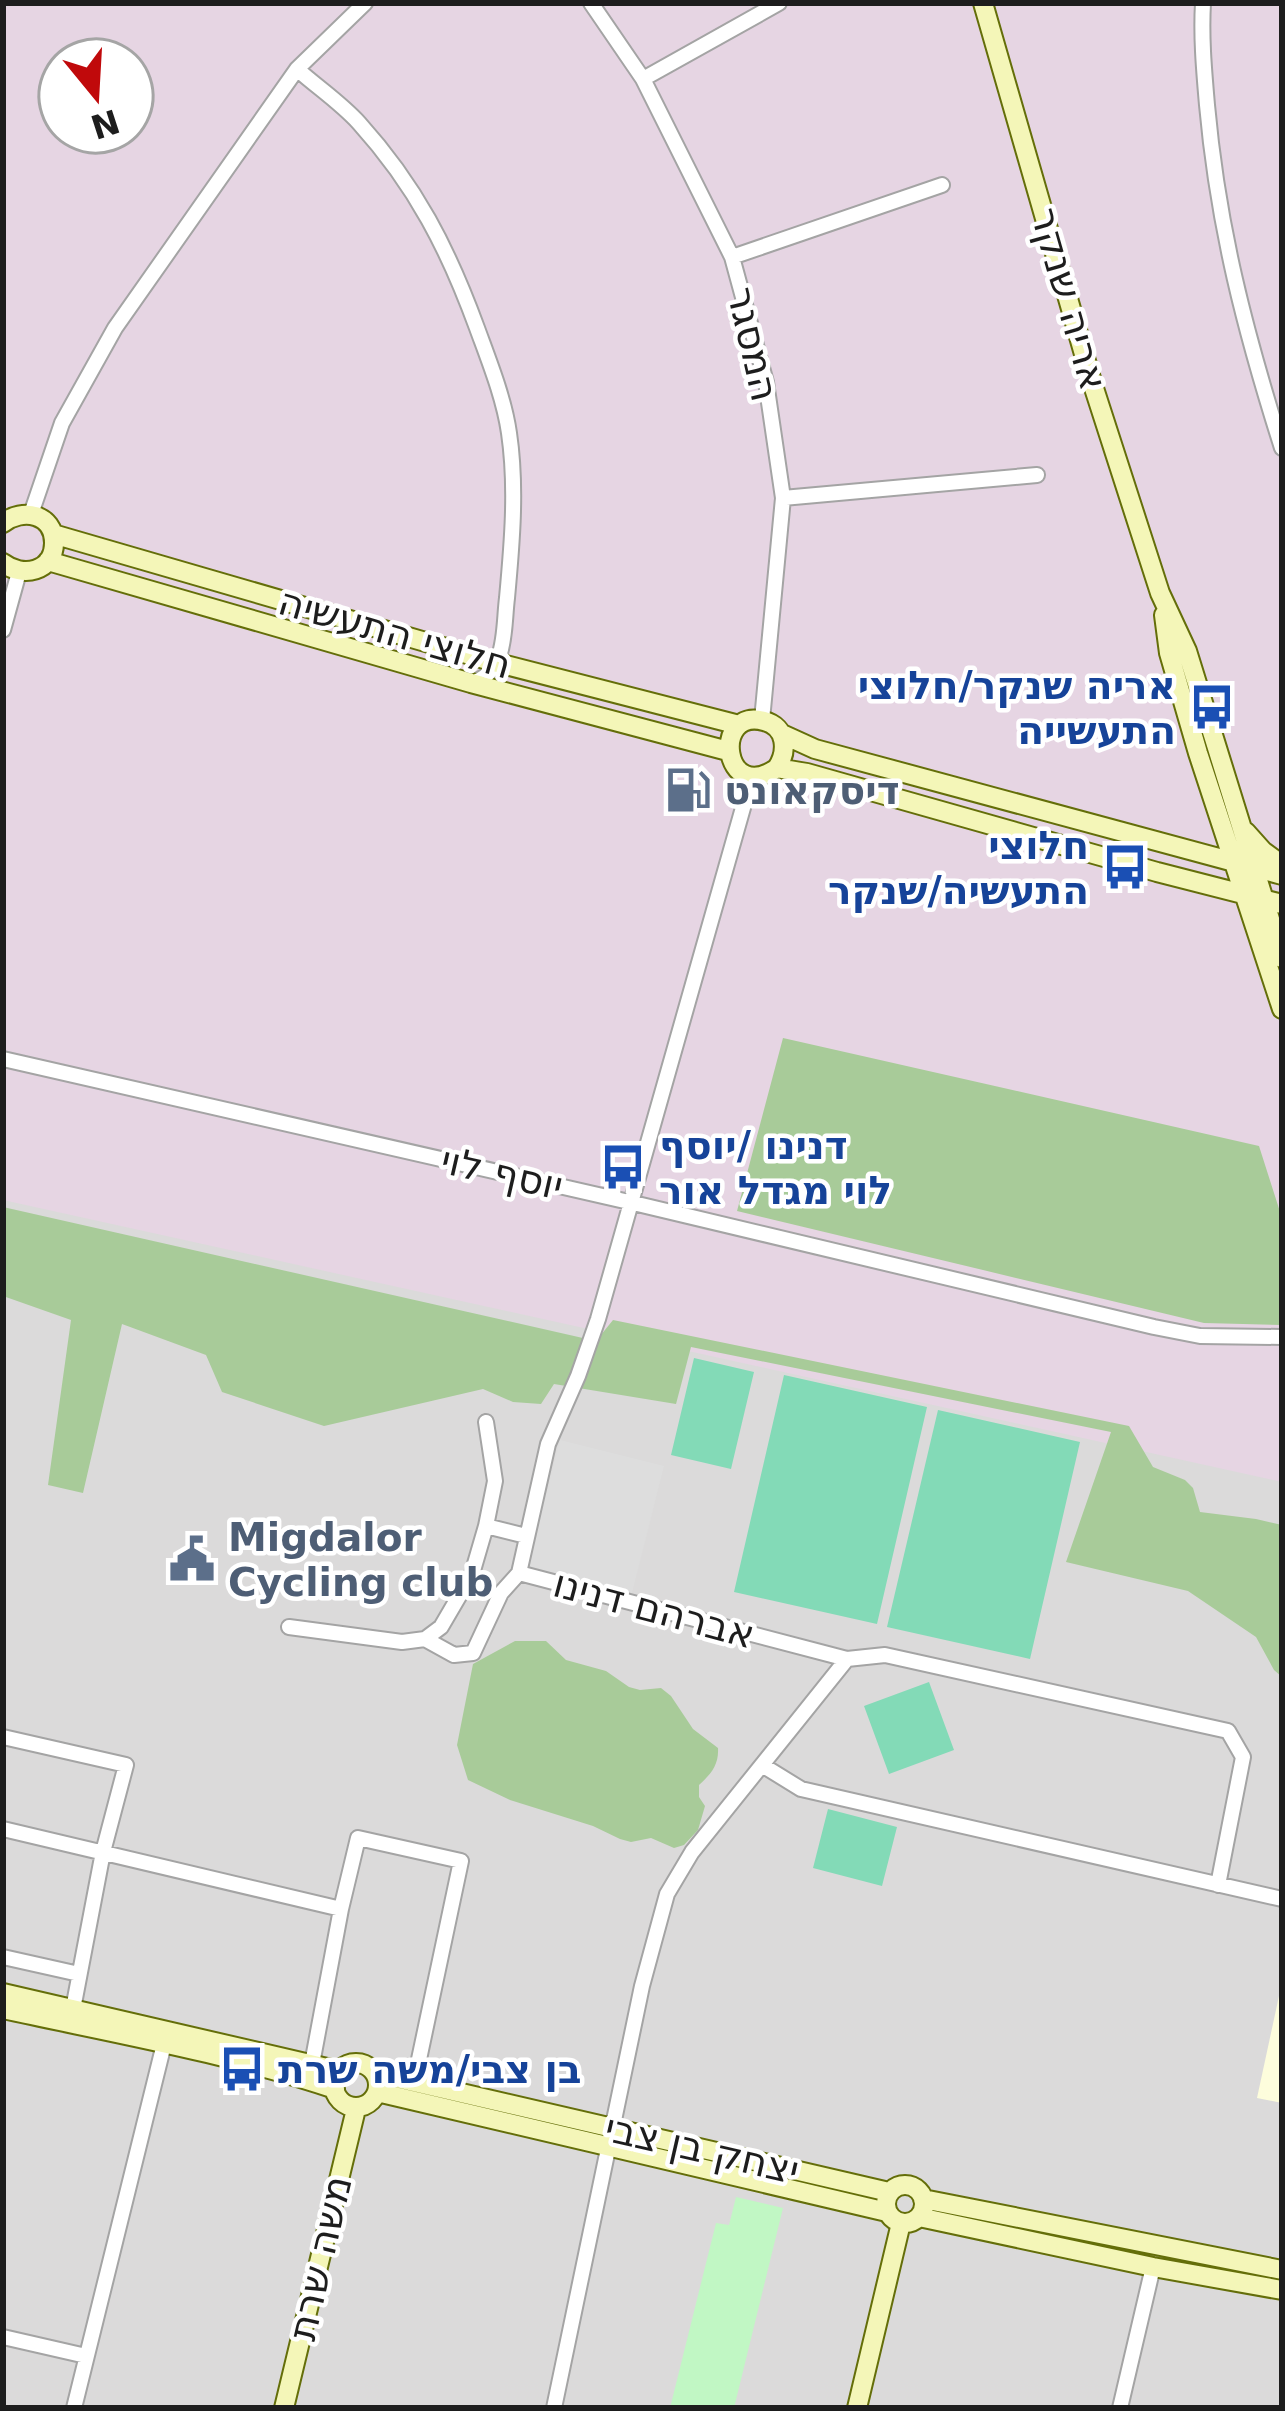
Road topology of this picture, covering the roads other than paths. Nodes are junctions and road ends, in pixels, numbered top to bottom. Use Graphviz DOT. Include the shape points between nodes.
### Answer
graph roads {
  1 [pos="364,3"];
  2 [pos="591,3"];
  3 [pos="779,3"];
  4 [pos="983,3"];
  5 [pos="1203,3"];
  6 [pos="297,69"];
  7 [pos="644,79"];
  8 [pos="942,185"];
  9 [pos="732,256"];
  10 [pos="1282,448"];
  11 [pos="1037,475"];
  12 [pos="783,498"];
  13 [pos="31,514"];
  14 [pos="3,522"];
  15 [pos="53,534"];
  16 [pos="47,561"];
  17 [pos="11,567"];
  18 [pos="1160,593"];
  19 [pos="3,630"];
  20 [pos="498,663"];
  21 [pos="471,683"];
  22 [pos="762,720"];
  23 [pos="740,725"];
  24 [pos="782,734"];
  25 [pos="728,751"];
  26 [pos="777,768"];
  27 [pos="752,776"];
  28 [pos="1241,826"];
  29 [pos="1232,860"];
  30 [pos="1282,865"];
  31 [pos="1253,866"];
  32 [pos="1282,874"];
  33 [pos="1206,885"];
  34 [pos="1243,894"];
  35 [pos="1273,901"];
  36 [pos="1282,928"];
  37 [pos="1275,953"];
  38 [pos="1282,1009"];
  39 [pos="3,1059"];
  40 [pos="629,1202"];
  41 [pos="1282,1337"];
  42 [pos="486,1423"];
  43 [pos="486,1526"];
  44 [pos="526,1536"];
  45 [pos="519,1574"];
  46 [pos="289,1627"];
  47 [pos="425,1639"];
  48 [pos="847,1659"];
  49 [pos="3,1736"];
  50 [pos="762,1765"];
  51 [pos="3,1829"];
  52 [pos="103,1852"];
  53 [pos="1218,1885"];
  54 [pos="1282,1899"];
  55 [pos="341,1909"];
  56 [pos="3,1957"];
  57 [pos="79,1974"];
  58 [pos="3,1993"];
  59 [pos="3,2009"];
  60 [pos="73,2009"];
  61 [pos="164,2044"];
  62 [pos="312,2064"];
  63 [pos="338,2080"];
  64 [pos="376,2083"];
  65 [pos="414,2083"];
  66 [pos="356,2109"];
  67 [pos="612,2138"];
  68 [pos="904,2209"];
  69 [pos="1153,2266"];
  70 [pos="1282,2270"];
  71 [pos="1282,2290"];
  72 [pos="3,2338"];
  73 [pos="86,2356"];
  74 [pos="74,2408"];
  75 [pos="284,2408"];
  76 [pos="554,2408"];
  77 [pos="857,2408"];
  78 [pos="1120,2408"];
  1 -- 6 [label="street"];
  2 -- 7 [label="street, המסגר"];
  3 -- 7 [label="street"];
  4 -- 18 [label="street, אריה שנקר"];
  5 -- 10 [label="street" via="1224,232"];
  6 -- 13 [label="street" via="93,364 62,423"];
  6 -- 20 [label="street" via="356,120 408,184 454,265 487,354 509,431 512,507"];
  7 -- 9 [label="street, המסגר"];
  8 -- 9 [label="street"];
  9 -- 12 [label="street, המסגר" via="766,382"];
  11 -- 12 [label="street"];
  12 -- 22 [label="street, המסגר"];
  13 -- 14 [label="street"];
  13 -- 15 [label="street, חלוצי התעשיה"];
  15 -- 16 [label="street"];
  15 -- 20 [label="street, חלוצי התעשיה"];
  16 -- 17 [label="street" via="38,569"];
  16 -- 21 [label="street, חלוצי התעשיה"];
  17 -- 19 [label="street"];
  18 -- 28 [label="street, אריה שנקר" via="1187,651"];
  18 -- 29 [label="street, אריה שנקר" via="1169,652"];
  20 -- 21 [label="street"];
  20 -- 23 [label="street, חלוצי התעשיה"];
  21 -- 25 [label="street, חלוצי התעשיה"];
  22 -- 23 [label="street, חלוצי התעשיה"];
  22 -- 24 [label="street"];
  23 -- 25 [label="street"];
  24 -- 26 [label="street"];
  24 -- 29 [label="street"];
  25 -- 27 [label="street" via="736,768"];
  26 -- 27 [label="street"];
  26 -- 33 [label="street"];
  27 -- 40 [label="street, אברהם דנינו"];
  28 -- 30 [label="street"];
  28 -- 31 [label="street, אריה שנקר"];
  29 -- 31 [label="street"];
  29 -- 34 [label="street, אריה שנקר"];
  31 -- 32 [label="street"];
  31 -- 35 [label="street, אריה שנקר"];
  33 -- 34 [label="street"];
  33 -- 37 [label="street"];
  34 -- 35 [label="street"];
  34 -- 37 [label="street, אריה שנקר"];
  35 -- 37 [label="street, אריה שנקר"];
  36 -- 37 [label="street"];
  37 -- 38 [label="street, אריה שנקר"];
  39 -- 40 [label="street, יוסף לוי"];
  40 -- 41 [label="street, יוסף לוי" via="1154,1327"];
  40 -- 44 [label="street, אברהם דנינו" via="598,1319 548,1444"];
  42 -- 43 [label="street" via="495,1481"];
  43 -- 44 [label="street"];
  43 -- 47 [label="street" via="472,1574"];
  44 -- 45 [label="street, אברהם דנינו"];
  45 -- 47 [label="street" via="501,1593 473,1654 454,1655"];
  45 -- 48 [label="street, אברהם דנינו"];
  46 -- 47 [label="street"];
  48 -- 50 [label="street"];
  48 -- 53 [label="street, אברהם דנינו" via="885,1655 1228,1731 1244,1757"];
  49 -- 52 [label="street" via="127,1765"];
  50 -- 53 [label="street" via="801,1789"];
  50 -- 67 [label="street" via="667,1894"];
  51 -- 52 [label="street"];
  52 -- 55 [label="street"];
  52 -- 57 [label="street"];
  53 -- 54 [label="street"];
  55 -- 62 [label="street"];
  55 -- 65 [label="street" via="358,1838 461,1861"];
  56 -- 57 [label="street"];
  57 -- 60 [label="street"];
  58 -- 60 [label="street"];
  59 -- 61 [label="street"];
  60 -- 62 [label="street"];
  61 -- 63 [label="street"];
  61 -- 73 [label="street"];
  62 -- 63 [label="street"];
  63 -- 64 [label="street" via="358,2063"];
  63 -- 66 [label="street" via="340,2099"];
  64 -- 65 [label="street, יצחק בן צבי"];
  64 -- 66 [label="street" via="369,2103"];
  64 -- 67 [label="street, יצחק בן צבי"];
  65 -- 67 [label="street, יצחק בן צבי"];
  66 -- 75 [label="street, משה שרת"];
  67 -- 68 [label="street, יצחק בן צבי"];
  67 -- 76 [label="street"];
  68 -- 69 [label="street, יצחק בן צבי"];
  68 -- 70 [label="street, יצחק בן צבי"];
  68 -- 77 [label="street"];
  69 -- 71 [label="street, יצחק בן צבי"];
  69 -- 78 [label="street"];
  72 -- 73 [label="street"];
  73 -- 74 [label="street"];
}
